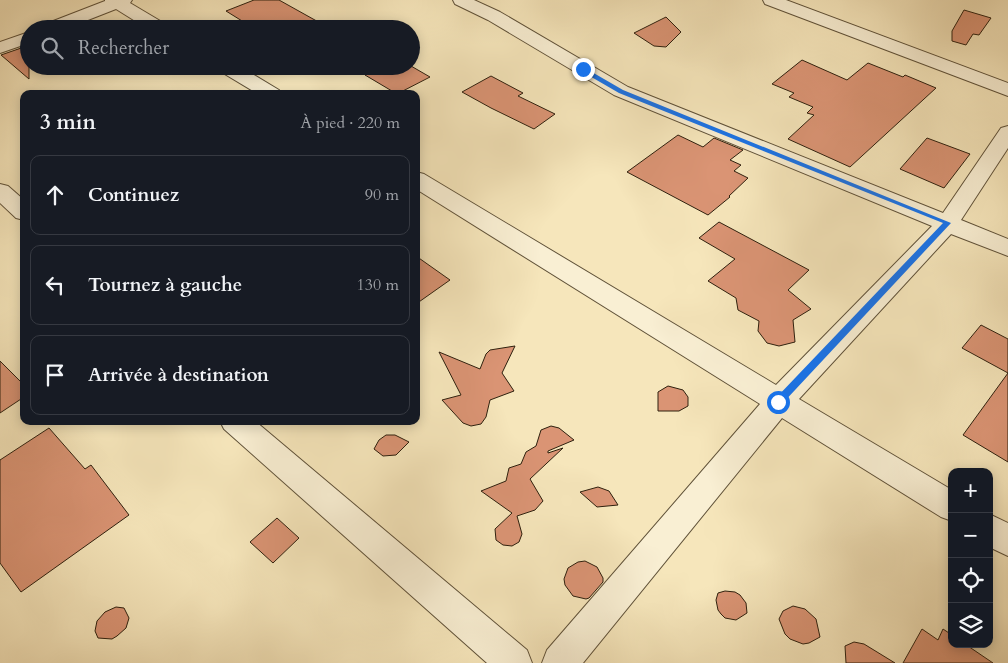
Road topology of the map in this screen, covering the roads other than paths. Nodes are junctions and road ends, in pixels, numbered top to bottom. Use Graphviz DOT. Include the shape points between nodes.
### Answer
graph roads {
  1 [pos="462,0"];
  2 [pos="771,0"];
  3 [pos="118,1"];
  4 [pos="71,20"];
  5 [pos="147,20"];
  6 [pos="20,40"];
  7 [pos="0,48"];
  8 [pos="240,75"];
  9 [pos="265,90"];
  10 [pos="1008,90"];
  11 [pos="1008,132"];
  12 [pos="420,181"];
  13 [pos="0,191"];
  14 [pos="20,209"];
  15 [pos="948,223"];
  16 [pos="1008,248"];
  17 [pos="778,402"];
  18 [pos="239,425"];
  19 [pos="948,505"];
  20 [pos="993,532"];
  21 [pos="1008,541"];
  22 [pos="514,663"];
  23 [pos="560,663"];
  1 -- 15 [label="street" via="621,92"];
  2 -- 10 [label="street"];
  3 -- 4 [label="street"];
  3 -- 5 [label="street"];
  6 -- 7 [label="street"];
  8 -- 9 [label="street"];
  11 -- 15 [label="street"];
  12 -- 17 [label="street"];
  13 -- 14 [label="street"];
  15 -- 16 [label="street"];
  15 -- 17 [label="street"];
  17 -- 19 [label="street"];
  17 -- 23 [label="street"];
  18 -- 22 [label="street"];
  20 -- 21 [label="street"];
}
